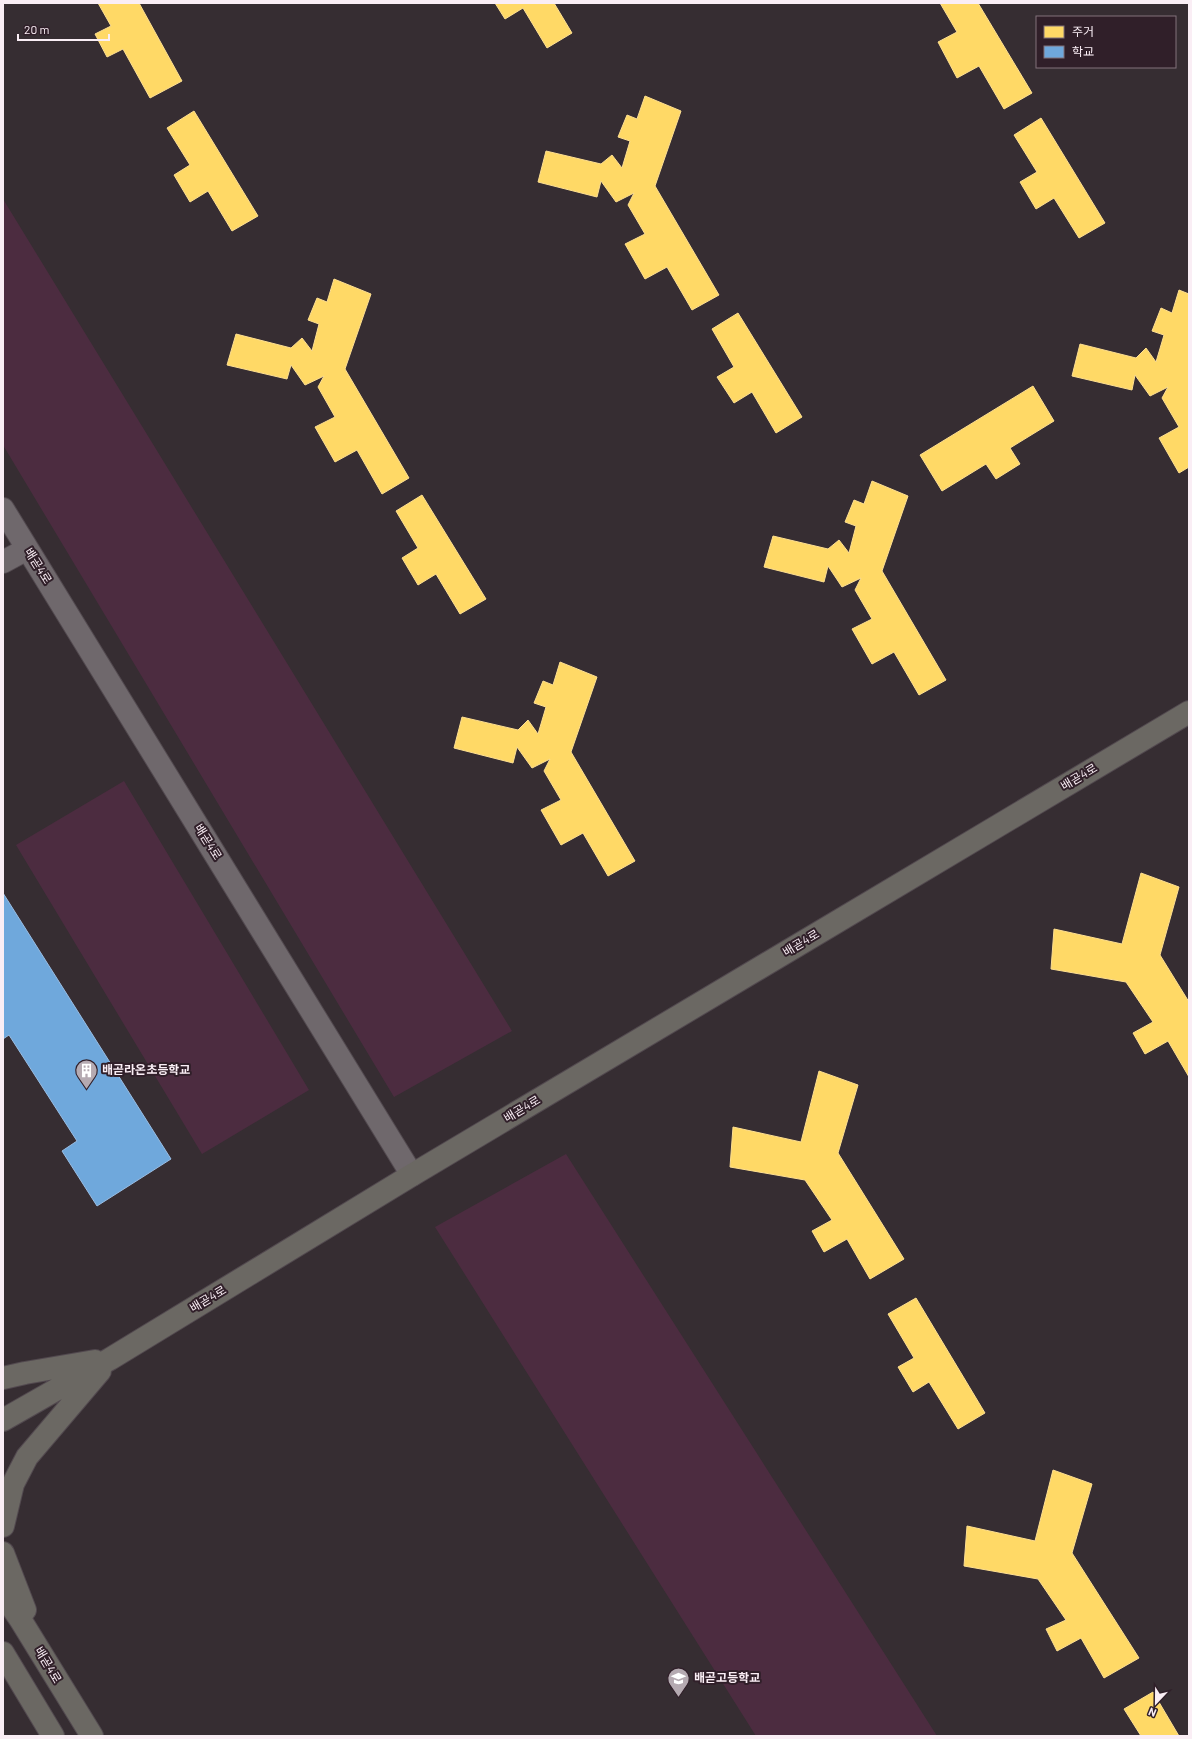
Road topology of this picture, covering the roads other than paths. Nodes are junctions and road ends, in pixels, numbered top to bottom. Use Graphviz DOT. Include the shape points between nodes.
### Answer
graph roads {
  1 [pos="3,509"];
  2 [pos="27,549"];
  3 [pos="3,562"];
  4 [pos="1189,712"];
  5 [pos="412,1175"];
  6 [pos="110,1359"];
  7 [pos="3,1378"];
  8 [pos="3,1420"];
  9 [pos="3,1526"];
  10 [pos="3,1553"];
  11 [pos="3,1594"];
  12 [pos="3,1653"];
  13 [pos="44,1658"];
  14 [pos="9,1666"];
  15 [pos="53,1736"];
  16 [pos="92,1736"];
  1 -- 2 [label="street, 배곧4로"];
  2 -- 3 [label="street"];
  2 -- 5 [label="street, 배곧4로"];
  4 -- 5 [label="main road, 배곧4로"];
  5 -- 6 [label="main road, 배곧4로"];
  6 -- 7 [label="main road"];
  6 -- 8 [label="main road, 배곧4로"];
  6 -- 9 [label="main road" via="27,1457 13,1484"];
  10 -- 13 [label="main road"];
  11 -- 13 [label="main road, 배곧4로"];
  12 -- 14 [label="main road"];
  13 -- 16 [label="main road, 배곧4로"];
  14 -- 15 [label="main road"];
}
